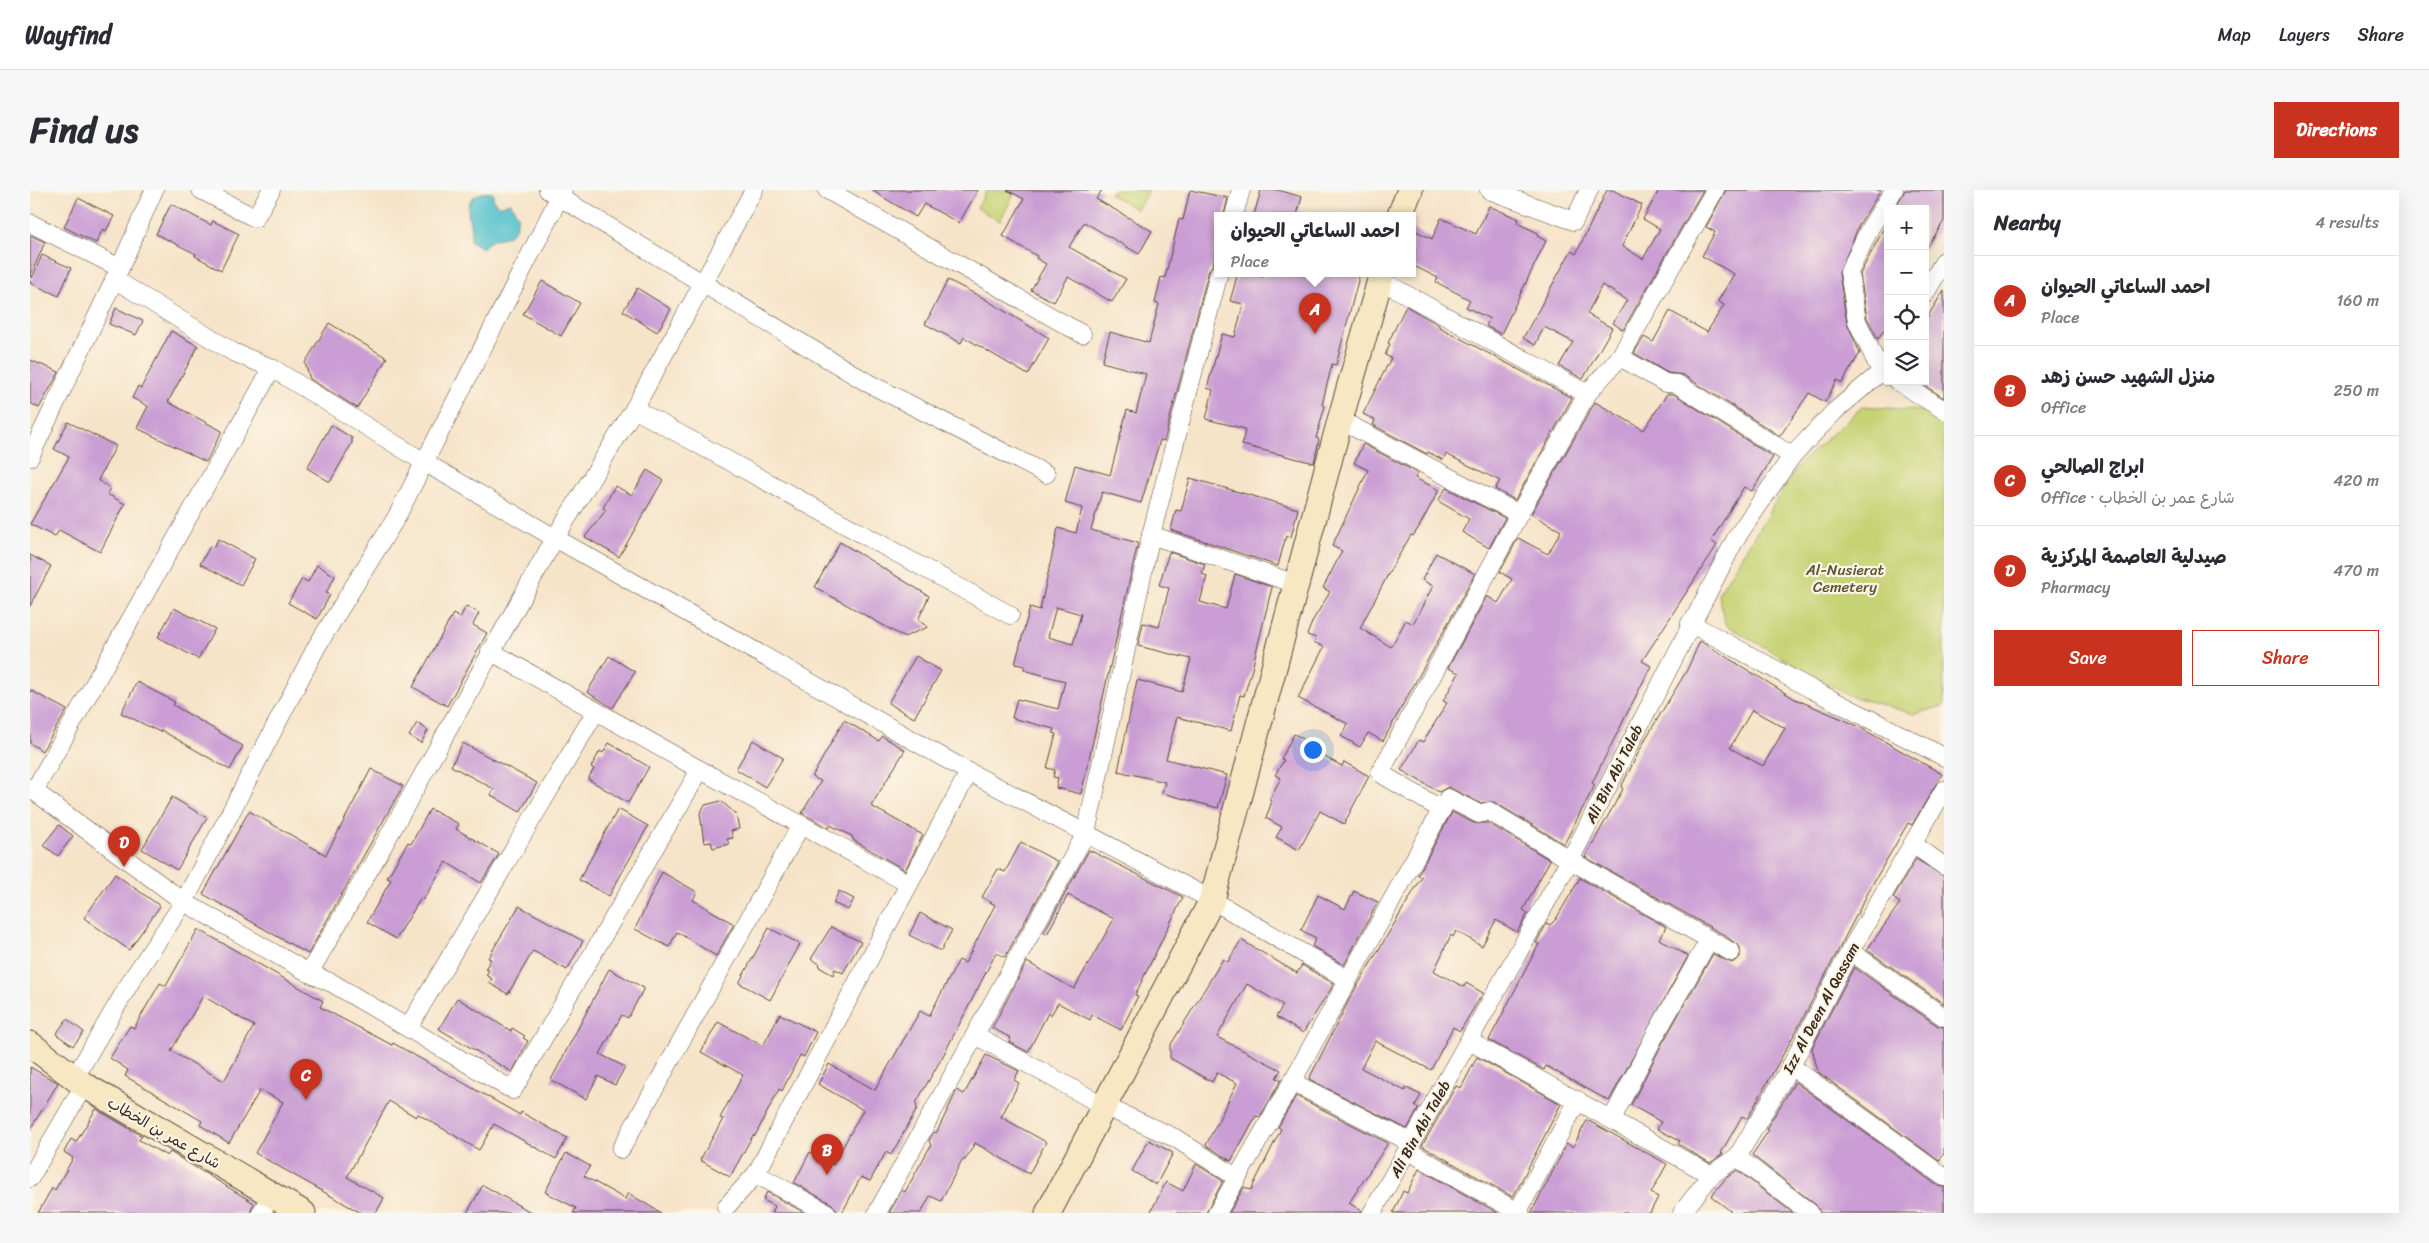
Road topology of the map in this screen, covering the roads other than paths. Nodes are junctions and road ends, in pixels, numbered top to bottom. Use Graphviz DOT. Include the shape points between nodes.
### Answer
graph roads {
  1 [pos="154,190"];
  2 [pos="201,190"];
  3 [pos="271,190"];
  4 [pos="754,190"];
  5 [pos="827,190"];
  6 [pos="1240,190"];
  7 [pos="1410,190"];
  8 [pos="1489,190"];
  9 [pos="1589,190"];
  10 [pos="1715,190"];
  11 [pos="1894,190"];
  12 [pos="557,192"];
  13 [pos="1235,212"];
  14 [pos="1401,212"];
  15 [pos="30,223"];
  16 [pos="1944,261"];
  17 [pos="117,273"];
  18 [pos="1218,277"];
  19 [pos="1381,277"];
  20 [pos="1383,277"];
  21 [pos="703,285"];
  22 [pos="1929,287"];
  23 [pos="1082,334"];
  24 [pos="1620,357"];
  25 [pos="1884,366"];
  26 [pos="272,368"];
  27 [pos="1884,371"];
  28 [pos="1903,385"];
  29 [pos="1587,394"];
  30 [pos="634,410"];
  31 [pos="1944,410"];
  32 [pos="1340,420"];
  33 [pos="1792,456"];
  34 [pos="30,457"];
  35 [pos="424,462"];
  36 [pos="1046,474"];
  37 [pos="1519,514"];
  38 [pos="1151,535"];
  39 [pos="555,538"];
  40 [pos="1296,584"];
  41 [pos="1010,615"];
  42 [pos="1690,623"];
  43 [pos="490,651"];
  44 [pos="596,711"];
  45 [pos="1944,757"];
  46 [pos="700,770"];
  47 [pos="969,772"];
  48 [pos="32,790"];
  49 [pos="1944,790"];
  50 [pos="1442,810"];
  51 [pos="801,825"];
  52 [pos="1086,833"];
  53 [pos="1913,844"];
  54 [pos="1570,860"];
  55 [pos="1944,866"];
  56 [pos="909,884"];
  57 [pos="1212,900"];
  58 [pos="184,902"];
  59 [pos="1709,940"];
  60 [pos="1850,951"];
  61 [pos="1731,952"];
  62 [pos="309,973"];
  63 [pos="1347,978"];
  64 [pos="1944,1017"];
  65 [pos="408,1028"];
  66 [pos="975,1035"];
  67 [pos="1469,1041"];
  68 [pos="30,1044"];
  69 [pos="1791,1066"];
  70 [pos="79,1082"];
  71 [pos="1292,1082"];
  72 [pos="1578,1100"];
  73 [pos="1104,1106"];
  74 [pos="1612,1119"];
  75 [pos="1410,1147"];
  76 [pos="621,1149"];
  77 [pos="1737,1157"];
  78 [pos="756,1174"];
  79 [pos="1711,1175"];
  80 [pos="1236,1177"];
  81 [pos="1944,1177"];
  82 [pos="30,1178"];
  83 [pos="266,1204"];
  84 [pos="726,1207"];
  85 [pos="303,1213"];
  86 [pos="827,1213"];
  87 [pos="878,1213"];
  88 [pos="1048,1213"];
  89 [pos="1217,1213"];
  90 [pos="1372,1213"];
  91 [pos="1518,1213"];
  92 [pos="1682,1213"];
  93 [pos="1810,1213"];
  1 -- 17 [label="street"];
  2 -- 3 [label="street" via="255,218"];
  4 -- 21 [label="street"];
  5 -- 23 [label="street"];
  6 -- 13 [label="street"];
  7 -- 14 [label="street"];
  8 -- 9 [label="street" via="1574,221"];
  10 -- 24 [label="street"];
  11 -- 25 [label="street" via="1870,228 1849,272 1856,321"];
  12 -- 21 [label="street"];
  12 -- 35 [label="street"];
  15 -- 17 [label="street"];
  16 -- 22 [label="street"];
  17 -- 26 [label="street" via="233,352"];
  17 -- 34 [label="street"];
  18 -- 38 [label="street"];
  19 -- 32 [label="street"];
  20 -- 29 [label="street"];
  21 -- 30 [label="street"];
  21 -- 36 [label="street" via="868,383"];
  24 -- 29 [label="street"];
  24 -- 33 [label="street" via="1665,383 1676,384"];
  26 -- 35 [label="street"];
  26 -- 48 [label="street"];
  27 -- 33 [label="street, Ali Bin Abi Taleb" via="1835,411"];
  28 -- 31 [label="street"];
  29 -- 37 [label="street"];
  30 -- 39 [label="street"];
  30 -- 41 [label="street"];
  32 -- 37 [label="street"];
  32 -- 40 [label="street"];
  33 -- 42 [label="street, Ali Bin Abi Taleb" via="1736,538"];
  35 -- 39 [label="street"];
  35 -- 58 [label="street" via="396,518 316,646"];
  37 -- 50 [label="street" via="1380,773"];
  38 -- 40 [label="street"];
  38 -- 52 [label="street"];
  39 -- 43 [label="street"];
  39 -- 47 [label="street"];
  40 -- 57 [label="street"];
  42 -- 45 [label="street"];
  42 -- 54 [label="street, Ali Bin Abi Taleb"];
  43 -- 44 [label="street"];
  43 -- 62 [label="street"];
  44 -- 46 [label="street"];
  44 -- 65 [label="street"];
  46 -- 51 [label="street"];
  46 -- 65 [label="street" via="510,1088"];
  47 -- 52 [label="street"];
  47 -- 56 [label="street"];
  48 -- 58 [label="street"];
  49 -- 53 [label="street, Izz Al Deen Al Qassam"];
  50 -- 54 [label="street" via="1448,798 1479,814 1490,811"];
  50 -- 63 [label="street"];
  51 -- 56 [label="street"];
  51 -- 76 [label="street"];
  52 -- 57 [label="street"];
  52 -- 66 [label="street"];
  53 -- 55 [label="street"];
  53 -- 60 [label="street, Izz Al Deen Al Qassam"];
  54 -- 59 [label="street"];
  54 -- 67 [label="street, Ali Bin Abi Taleb"];
  56 -- 78 [label="street"];
  57 -- 63 [label="street"];
  57 -- 73 [label="street"];
  58 -- 62 [label="street"];
  58 -- 70 [label="street" via="134,976"];
  59 -- 61 [label="street"];
  59 -- 74 [label="street"];
  60 -- 64 [label="street"];
  60 -- 69 [label="street, Izz Al Deen Al Qassam"];
  62 -- 65 [label="street"];
  63 -- 71 [label="street"];
  66 -- 73 [label="street"];
  66 -- 87 [label="street"];
  67 -- 72 [label="street"];
  67 -- 75 [label="street, Ali Bin Abi Taleb"];
  68 -- 70 [label="street, شارع عمر بن الخطاب"];
  69 -- 77 [label="street, Izz Al Deen Al Qassam"];
  69 -- 81 [label="street"];
  70 -- 82 [label="street"];
  70 -- 83 [label="street, شارع عمر بن الخطاب"];
  71 -- 75 [label="street"];
  71 -- 80 [label="street"];
  72 -- 74 [label="street"];
  72 -- 91 [label="street"];
  73 -- 80 [label="street" via="1175,1138"];
  73 -- 88 [label="street"];
  74 -- 79 [label="street"];
  75 -- 90 [label="street, Ali Bin Abi Taleb"];
  75 -- 91 [label="street"];
  77 -- 79 [label="street, Izz Al Deen Al Qassam"];
  77 -- 93 [label="street"];
  78 -- 84 [label="street"];
  78 -- 86 [label="street"];
  79 -- 92 [label="street, Izz Al Deen Al Qassam"];
  80 -- 89 [label="street"];
  83 -- 85 [label="street, شارع عمر بن الخطاب"];
}
